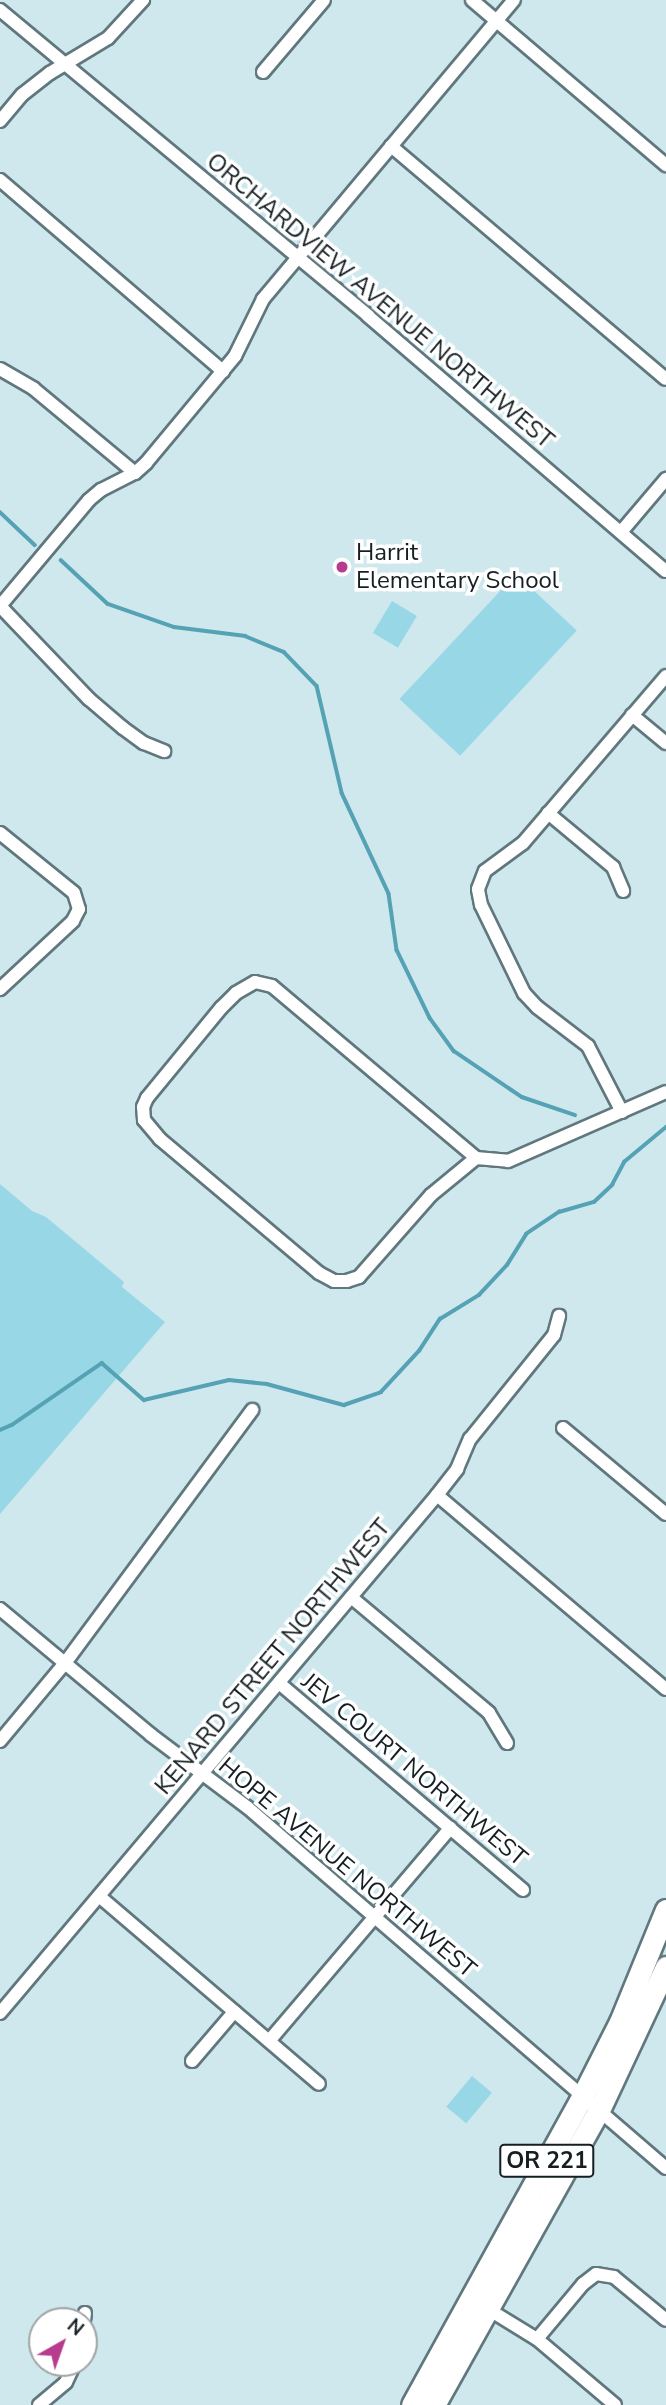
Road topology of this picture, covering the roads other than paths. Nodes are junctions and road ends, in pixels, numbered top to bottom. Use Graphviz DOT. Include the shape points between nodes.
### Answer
graph roads {
  1 [pos="143,0"];
  2 [pos="324,0"];
  3 [pos="472,0"];
  4 [pos="514,0"];
  5 [pos="0,10"];
  6 [pos="496,20"];
  7 [pos="67,63"];
  8 [pos="263,72"];
  9 [pos="0,121"];
  10 [pos="391,146"];
  11 [pos="666,165"];
  12 [pos="0,180"];
  13 [pos="296,259"];
  14 [pos="0,369"];
  15 [pos="223,371"];
  16 [pos="666,379"];
  17 [pos="135,473"];
  18 [pos="666,479"];
  19 [pos="621,532"];
  20 [pos="666,571"];
  21 [pos="0,606"];
  22 [pos="666,676"];
  23 [pos="632,715"];
  24 [pos="666,743"];
  25 [pos="164,751"];
  26 [pos="548,813"];
  27 [pos="0,833"];
  28 [pos="623,891"];
  29 [pos="0,989"];
  30 [pos="666,1091"];
  31 [pos="622,1112"];
  32 [pos="475,1158"];
  33 [pos="559,1316"];
  34 [pos="252,1410"];
  35 [pos="563,1428"];
  36 [pos="437,1495"];
  37 [pos="665,1511"];
  38 [pos="351,1597"];
  39 [pos="0,1609"];
  40 [pos="65,1663"];
  41 [pos="279,1683"];
  42 [pos="666,1689"];
  43 [pos="0,1741"];
  44 [pos="508,1743"];
  45 [pos="201,1774"];
  46 [pos="450,1828"];
  47 [pos="523,1890"];
  48 [pos="99,1896"];
  49 [pos="666,1910"];
  50 [pos="375,1916"];
  51 [pos="666,1967"];
  52 [pos="234,2012"];
  53 [pos="0,2013"];
  54 [pos="269,2041"];
  55 [pos="192,2061"];
  56 [pos="318,2084"];
  57 [pos="583,2095"];
  58 [pos="599,2110"];
  59 [pos="666,2168"];
  60 [pos="488,2309"];
  61 [pos="666,2320"];
  62 [pos="537,2339"];
  63 [pos="439,2356"];
  64 [pos="68,2377"];
  65 [pos="39,2405"];
  66 [pos="412,2405"];
  67 [pos="423,2405"];
  68 [pos="434,2405"];
  69 [pos="615,2405"];
  1 -- 7 [label="street" via="108,38"];
  2 -- 8 [label="street"];
  3 -- 6 [label="street"];
  4 -- 6 [label="street"];
  5 -- 7 [label="street, ORCHARDVIEW AVENUE NORTHWEST"];
  6 -- 10 [label="street"];
  6 -- 11 [label="street"];
  7 -- 9 [label="street" via="23,94"];
  7 -- 13 [label="street, ORCHARDVIEW AVENUE NORTHWEST"];
  10 -- 13 [label="street"];
  10 -- 16 [label="street"];
  12 -- 15 [label="street"];
  13 -- 15 [label="street" via="263,299"];
  13 -- 19 [label="street, ORCHARDVIEW AVENUE NORTHWEST"];
  14 -- 17 [label="street" via="34,389"];
  15 -- 17 [label="street"];
  17 -- 21 [label="street" via="89,500"];
  18 -- 19 [label="street"];
  19 -- 20 [label="street, ORCHARDVIEW AVENUE NORTHWEST"];
  21 -- 25 [label="street" via="89,699 123,729"];
  22 -- 23 [label="street"];
  23 -- 24 [label="street"];
  23 -- 26 [label="street"];
  26 -- 28 [label="street" via="612,867"];
  26 -- 31 [label="street" via="523,843 485,870 478,888 481,905 524,993 588,1045"];
  27 -- 29 [label="street" via="74,893 79,909 73,921"];
  30 -- 31 [label="street"];
  31 -- 32 [label="street" via="508,1161"];
  32 -- 32 [label="street" via="431,1195 359,1277 334,1281 160,1139 144,1120 143,1107 221,1007 255,982 272,986"];
  33 -- 36 [label="street, KENARD STREET NORTHWEST" via="554,1335 470,1439 457,1469"];
  34 -- 40 [label="street"];
  35 -- 37 [label="street"];
  36 -- 38 [label="street, KENARD STREET NORTHWEST"];
  36 -- 42 [label="street"];
  38 -- 41 [label="street, KENARD STREET NORTHWEST"];
  38 -- 44 [label="street" via="489,1713"];
  39 -- 40 [label="street, HOPE AVENUE NORTHWEST"];
  40 -- 43 [label="street"];
  40 -- 45 [label="street, HOPE AVENUE NORTHWEST"];
  41 -- 45 [label="street, KENARD STREET NORTHWEST"];
  41 -- 46 [label="street, JEV COURT NORTHWEST"];
  45 -- 48 [label="street, KENARD STREET NORTHWEST"];
  45 -- 50 [label="street, HOPE AVENUE NORTHWEST" via="247,1807"];
  46 -- 47 [label="street, JEV COURT NORTHWEST"];
  46 -- 50 [label="street"];
  48 -- 52 [label="street"];
  48 -- 53 [label="street, KENARD STREET NORTHWEST"];
  49 -- 57 [label="main road, OR 221" via="620,2022"];
  50 -- 54 [label="street"];
  50 -- 57 [label="street, HOPE AVENUE NORTHWEST"];
  51 -- 58 [label="main road, OR 221"];
  52 -- 54 [label="street"];
  52 -- 55 [label="street"];
  54 -- 56 [label="street"];
  57 -- 58 [label="street, HOPE AVENUE NORTHWEST"];
  57 -- 63 [label="main road, OR 221"];
  58 -- 59 [label="street, HOPE AVENUE NORTHWEST"];
  58 -- 60 [label="main road, OR 221"];
  60 -- 62 [label="street"];
  60 -- 68 [label="main road, OR 221"];
  61 -- 62 [label="street" via="614,2277 596,2274"];
  62 -- 69 [label="street"];
  63 -- 66 [label="main road, OR 221"];
  63 -- 67 [label="main road" via="444,2366"];
  64 -- 65 [label="street"];
}
